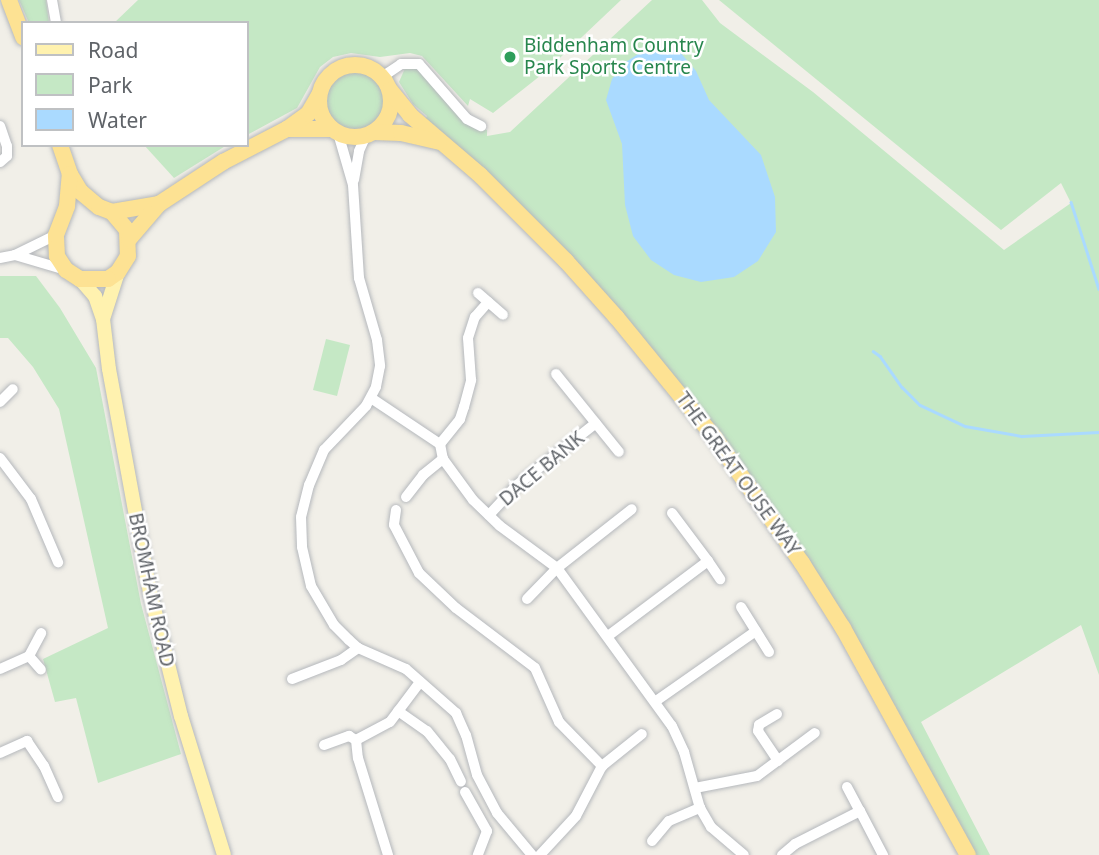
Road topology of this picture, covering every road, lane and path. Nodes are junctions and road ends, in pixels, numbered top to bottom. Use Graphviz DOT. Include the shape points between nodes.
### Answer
graph roads {
  1 [pos="9,0"];
  2 [pos="52,0"];
  3 [pos="55,21"];
  4 [pos="21,32"];
  5 [pos="386,83"];
  6 [pos="319,95"];
  7 [pos="481,125"];
  8 [pos="0,126"];
  9 [pos="287,129"];
  10 [pos="335,131"];
  11 [pos="370,134"];
  12 [pos="442,143"];
  13 [pos="61,147"];
  14 [pos="0,162"];
  15 [pos="70,173"];
  16 [pos="353,185"];
  17 [pos="159,204"];
  18 [pos="106,210"];
  19 [pos="64,220"];
  20 [pos="56,235"];
  21 [pos="129,239"];
  22 [pos="15,255"];
  23 [pos="0,258"];
  24 [pos="118,272"];
  25 [pos="73,275"];
  26 [pos="478,293"];
  27 [pos="488,302"];
  28 [pos="503,315"];
  29 [pos="103,319"];
  30 [pos="556,374"];
  31 [pos="13,389"];
  32 [pos="371,398"];
  33 [pos="0,402"];
  34 [pos="596,423"];
  35 [pos="440,444"];
  36 [pos="619,452"];
  37 [pos="0,458"];
  38 [pos="443,460"];
  39 [pos="405,497"];
  40 [pos="632,509"];
  41 [pos="396,510"];
  42 [pos="672,513"];
  43 [pos="489,515"];
  44 [pos="708,561"];
  45 [pos="58,562"];
  46 [pos="557,568"];
  47 [pos="720,579"];
  48 [pos="527,599"];
  49 [pos="741,607"];
  50 [pos="755,631"];
  51 [pos="41,633"];
  52 [pos="608,635"];
  53 [pos="358,648"];
  54 [pos="769,652"];
  55 [pos="29,656"];
  56 [pos="0,669"];
  57 [pos="41,670"];
  58 [pos="292,679"];
  59 [pos="420,682"];
  60 [pos="656,701"];
  61 [pos="398,711"];
  62 [pos="777,714"];
  63 [pos="815,733"];
  64 [pos="642,734"];
  65 [pos="356,740"];
  66 [pos="324,745"];
  67 [pos="0,753"];
  68 [pos="778,761"];
  69 [pos="602,766"];
  70 [pos="847,787"];
  71 [pos="695,788"];
  72 [pos="58,797"];
  73 [pos="701,808"];
  74 [pos="860,811"];
  75 [pos="507,826"];
  76 [pos="487,831"];
  77 [pos="652,841"];
  78 [pos="224,855"];
  79 [pos="388,855"];
  80 [pos="478,855"];
  81 [pos="531,855"];
  82 [pos="540,855"];
  83 [pos="744,855"];
  84 [pos="782,855"];
  85 [pos="883,855"];
  86 [pos="968,855"];
  1 -- 4 [label="highway"];
  2 -- 3 [label="street"];
  5 -- 6 [label="highway" via="369,67 345,66 325,80"];
  5 -- 7 [label="street" via="401,64 419,64 467,119"];
  5 -- 11 [label="highway" via="389,114"];
  5 -- 12 [label="highway, THE GREAT OUSE WAY" via="410,114"];
  6 -- 9 [label="highway" via="307,114"];
  6 -- 10 [label="highway" via="322,117"];
  8 -- 14 [label="street" via="7,146 7,156"];
  9 -- 10 [label="highway"];
  9 -- 17 [label="highway" via="223,162"];
  10 -- 11 [label="highway" via="352,137"];
  10 -- 16 [label="street"];
  11 -- 12 [label="highway, THE GREAT OUSE WAY" via="401,133"];
  11 -- 16 [label="street" via="359,151"];
  12 -- 86 [label="highway, THE GREAT OUSE WAY" via="566,261 714,437 843,628"];
  13 -- 15 [label="highway"];
  15 -- 18 [label="highway" via="81,192"];
  15 -- 19 [label="highway"];
  16 -- 32 [label="street" via="359,278 380,366"];
  17 -- 18 [label="highway"];
  17 -- 21 [label="highway"];
  18 -- 19 [label="highway" via="74,211"];
  18 -- 21 [label="highway" via="121,220"];
  19 -- 20 [label="highway"];
  20 -- 22 [label="street"];
  20 -- 25 [label="highway" via="57,256"];
  21 -- 24 [label="highway" via="128,256"];
  22 -- 23 [label="street"];
  22 -- 25 [label="street"];
  24 -- 25 [label="highway" via="99,281"];
  24 -- 29 [label="main road, BROMHAM ROAD"];
  25 -- 29 [label="main road, BROMHAM ROAD" via="95,296"];
  26 -- 27 [label="street"];
  27 -- 28 [label="street"];
  27 -- 35 [label="street" via="475,317 468,338 471,380 464,408"];
  29 -- 78 [label="main road, BROMHAM ROAD" via="150,592 181,716"];
  30 -- 34 [label="street, DACE BANK"];
  31 -- 33 [label="street"];
  32 -- 35 [label="street"];
  32 -- 53 [label="street" via="324,450 301,517 311,586 334,625"];
  34 -- 36 [label="street, DACE BANK"];
  34 -- 43 [label="street, DACE BANK" via="517,485"];
  35 -- 38 [label="street"];
  37 -- 45 [label="street" via="31,499"];
  38 -- 39 [label="street"];
  38 -- 43 [label="street"];
  40 -- 46 [label="street"];
  41 -- 69 [label="street" via="394,525 419,573 456,608 535,668 559,722"];
  42 -- 44 [label="street"];
  43 -- 46 [label="street"];
  44 -- 47 [label="street"];
  44 -- 52 [label="street"];
  46 -- 48 [label="street"];
  46 -- 52 [label="street"];
  49 -- 50 [label="street"];
  50 -- 54 [label="street"];
  50 -- 60 [label="street"];
  51 -- 55 [label="street"];
  52 -- 60 [label="street"];
  53 -- 58 [label="street" via="341,660"];
  53 -- 59 [label="street" via="405,669"];
  55 -- 56 [label="street"];
  55 -- 57 [label="street"];
  59 -- 61 [label="street"];
  59 -- 75 [label="street" via="456,713 477,775"];
  60 -- 71 [label="street" via="684,752"];
  61 -- 65 [label="street" via="390,722"];
  61 -- 76 [label="street" via="427,731 450,759"];
  62 -- 68 [label="street" via="759,725 758,731"];
  63 -- 68 [label="street"];
  64 -- 69 [label="street"];
  65 -- 66 [label="street" via="349,736"];
  65 -- 79 [label="street"];
  67 -- 72 [label="street" via="27,741"];
  68 -- 71 [label="street" via="757,776"];
  69 -- 82 [label="street" via="576,816"];
  70 -- 74 [label="street"];
  71 -- 73 [label="street"];
  73 -- 77 [label="street" via="669,821"];
  73 -- 83 [label="street" via="710,827"];
  74 -- 84 [label="street"];
  74 -- 85 [label="street"];
  75 -- 76 [label="street"];
  75 -- 81 [label="street"];
  76 -- 80 [label="street"];
}
